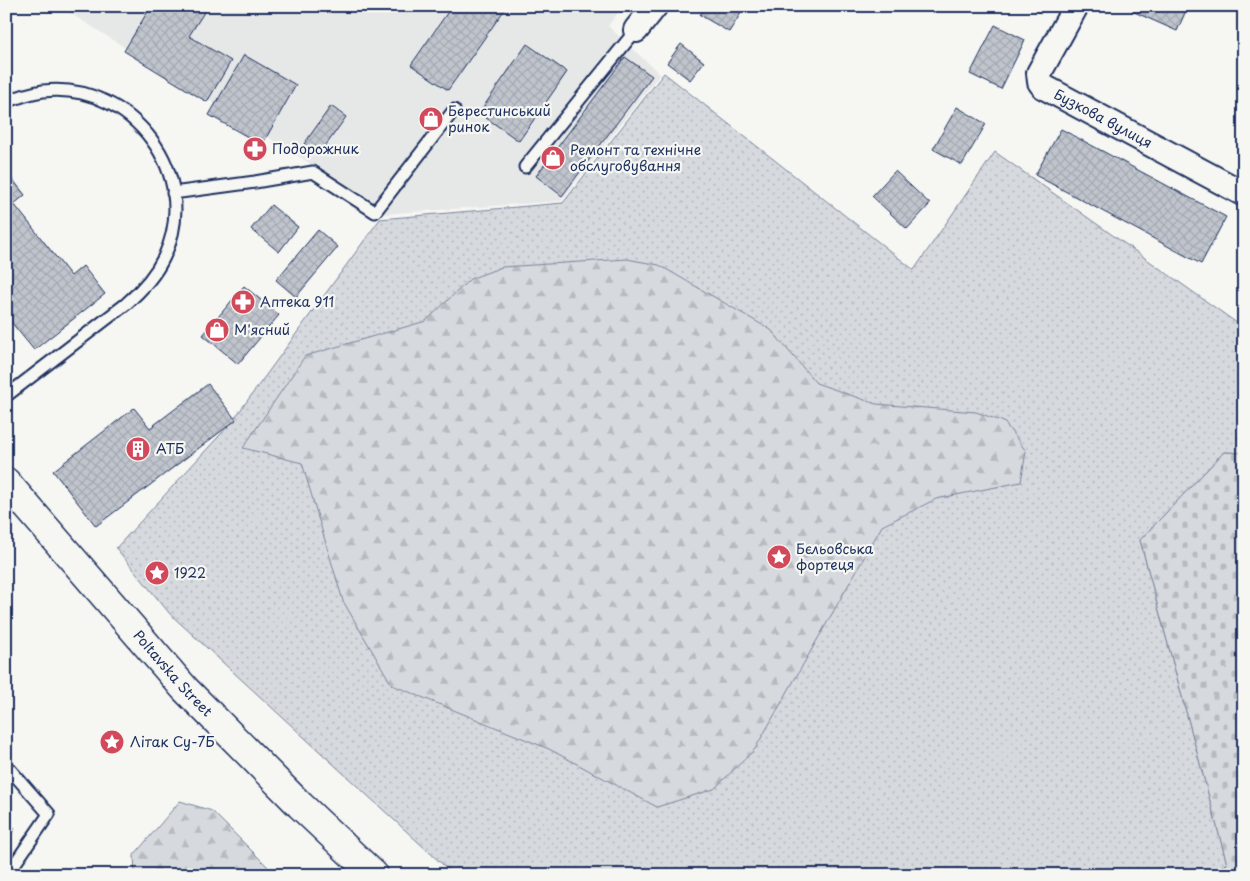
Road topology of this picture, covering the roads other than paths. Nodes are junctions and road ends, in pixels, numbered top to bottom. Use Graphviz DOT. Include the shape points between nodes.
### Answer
graph roads {
  1 [pos="655,6"];
  2 [pos="1076,6"];
  3 [pos="636,30"];
  4 [pos="6,102"];
  5 [pos="454,110"];
  6 [pos="525,167"];
  7 [pos="173,193"];
  8 [pos="1244,194"];
  9 [pos="6,396"];
  10 [pos="6,482"];
  11 [pos="6,765"];
  12 [pos="7,875"];
  13 [pos="374,875"];
  1 -- 3 [label="street"];
  2 -- 8 [label="street, Бузкова вулиця" via="1039,73 1044,87"];
  3 -- 6 [label="lane"];
  4 -- 7 [label="lane" via="43,91 64,91 84,94 116,107 138,123 152,139 170,176"];
  5 -- 7 [label="lane" via="375,212 313,172"];
  7 -- 9 [label="lane" via="171,237 161,263 141,291"];
  10 -- 13 [label="highway, Poltavska Street" via="185,689"];
  11 -- 12 [label="lane" via="49,814"];
}
